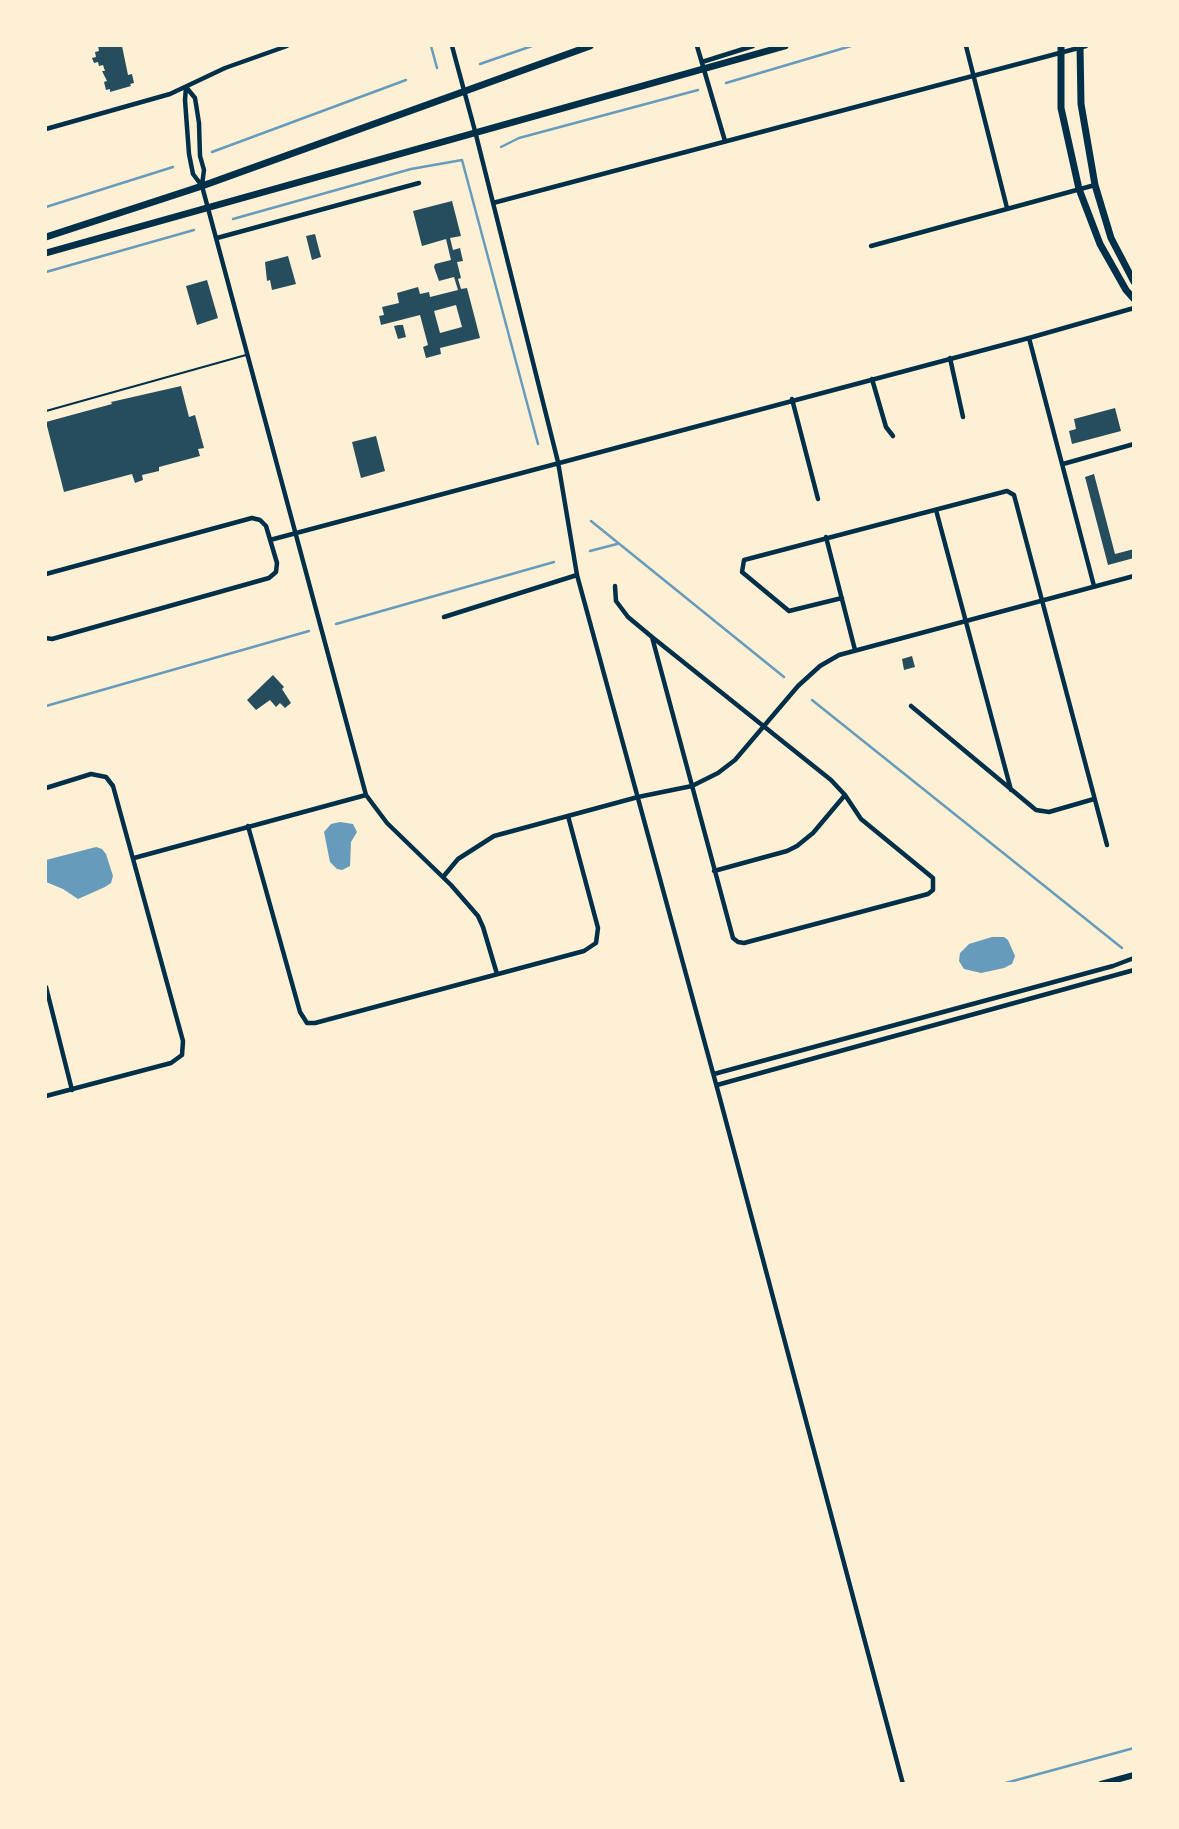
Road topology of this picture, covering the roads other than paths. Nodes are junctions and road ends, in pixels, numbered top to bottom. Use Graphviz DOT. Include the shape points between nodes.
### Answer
graph roads {
  1 [pos="287,46"];
  2 [pos="452,46"];
  3 [pos="590,46"];
  4 [pos="697,46"];
  5 [pos="753,46"];
  6 [pos="785,46"];
  7 [pos="966,46"];
  8 [pos="1082,46"];
  9 [pos="1061,49"];
  10 [pos="703,65"];
  11 [pos="974,75"];
  12 [pos="186,88"];
  13 [pos="465,91"];
  14 [pos="46,130"];
  15 [pos="475,131"];
  16 [pos="725,141"];
  17 [pos="419,183"];
  18 [pos="1095,185"];
  19 [pos="202,186"];
  20 [pos="1079,189"];
  21 [pos="493,203"];
  22 [pos="1007,208"];
  23 [pos="208,209"];
  24 [pos="46,237"];
  25 [pos="216,238"];
  26 [pos="871,246"];
  27 [pos="46,253"];
  28 [pos="1133,282"];
  29 [pos="1133,299"];
  30 [pos="1133,308"];
  31 [pos="1029,338"];
  32 [pos="247,355"];
  33 [pos="950,358"];
  34 [pos="872,379"];
  35 [pos="792,400"];
  36 [pos="46,411"];
  37 [pos="963,417"];
  38 [pos="893,436"];
  39 [pos="1133,444"];
  40 [pos="558,462"];
  41 [pos="1063,464"];
  42 [pos="818,499"];
  43 [pos="936,510"];
  44 [pos="297,532"];
  45 [pos="826,537"];
  46 [pos="270,540"];
  47 [pos="46,574"];
  48 [pos="577,575"];
  49 [pos="1133,576"];
  50 [pos="615,586"];
  51 [pos="1094,586"];
  52 [pos="842,598"];
  53 [pos="1042,600"];
  54 [pos="444,617"];
  55 [pos="967,620"];
  56 [pos="652,637"];
  57 [pos="46,638"];
  58 [pos="856,650"];
  59 [pos="911,706"];
  60 [pos="765,725"];
  61 [pos="692,786"];
  62 [pos="46,788"];
  63 [pos="1011,790"];
  64 [pos="845,794"];
  65 [pos="366,795"];
  66 [pos="638,797"];
  67 [pos="1094,799"];
  68 [pos="568,816"];
  69 [pos="248,826"];
  70 [pos="1107,845"];
  71 [pos="134,858"];
  72 [pos="714,871"];
  73 [pos="443,877"];
  74 [pos="1133,958"];
  75 [pos="1133,970"];
  76 [pos="497,974"];
  77 [pos="46,987"];
  78 [pos="714,1074"];
  79 [pos="717,1085"];
  80 [pos="72,1090"];
  81 [pos="46,1097"];
  82 [pos="1133,1775"];
  83 [pos="903,1783"];
  84 [pos="1101,1783"];
  1 -- 12 [label="street"];
  2 -- 13 [label="street"];
  3 -- 13 [label="main road"];
  4 -- 10 [label="street"];
  5 -- 10 [label="street"];
  6 -- 10 [label="main road"];
  7 -- 11 [label="street"];
  8 -- 9 [label="street"];
  8 -- 18 [label="main road" via="1081,104"];
  9 -- 11 [label="street"];
  9 -- 20 [label="main road" via="1061,108"];
  10 -- 15 [label="main road"];
  10 -- 16 [label="street"];
  11 -- 16 [label="street"];
  11 -- 22 [label="street"];
  12 -- 14 [label="street"];
  12 -- 19 [label="street" via="189,154"];
  12 -- 19 [label="street" via="194,98 199,122"];
  13 -- 15 [label="street"];
  13 -- 19 [label="main road"];
  15 -- 21 [label="street"];
  15 -- 23 [label="main road"];
  16 -- 21 [label="street"];
  17 -- 25 [label="street"];
  18 -- 20 [label="street"];
  18 -- 28 [label="main road" via="1111,238"];
  19 -- 23 [label="street"];
  19 -- 24 [label="main road"];
  20 -- 22 [label="street"];
  20 -- 29 [label="main road" via="1100,244"];
  21 -- 40 [label="street"];
  22 -- 26 [label="street"];
  23 -- 25 [label="street"];
  23 -- 27 [label="main road"];
  25 -- 32 [label="street"];
  30 -- 31 [label="street"];
  31 -- 33 [label="street"];
  31 -- 41 [label="street"];
  32 -- 36 [label="lane"];
  32 -- 44 [label="street"];
  33 -- 34 [label="street"];
  33 -- 37 [label="street"];
  34 -- 35 [label="street"];
  34 -- 38 [label="street" via="886,428"];
  35 -- 40 [label="street"];
  35 -- 42 [label="street"];
  39 -- 41 [label="street"];
  40 -- 44 [label="street"];
  40 -- 48 [label="street"];
  41 -- 51 [label="street"];
  43 -- 45 [label="street"];
  43 -- 53 [label="street" via="1007,491 1014,495"];
  43 -- 55 [label="street"];
  44 -- 46 [label="street"];
  44 -- 65 [label="street"];
  45 -- 52 [label="street"];
  45 -- 52 [label="street" via="744,560 742,572 789,611"];
  46 -- 47 [label="street" via="266,526 252,518"];
  46 -- 57 [label="street" via="277,563 269,578"];
  48 -- 54 [label="street"];
  48 -- 66 [label="street"];
  49 -- 51 [label="street"];
  50 -- 56 [label="street" via="616,601"];
  51 -- 53 [label="street"];
  52 -- 58 [label="street"];
  53 -- 55 [label="street"];
  53 -- 67 [label="street"];
  55 -- 58 [label="street"];
  55 -- 63 [label="street"];
  56 -- 60 [label="street"];
  56 -- 61 [label="street"];
  58 -- 60 [label="street" via="820,666"];
  59 -- 63 [label="street"];
  60 -- 61 [label="street" via="736,760"];
  60 -- 64 [label="street"];
  61 -- 66 [label="street"];
  61 -- 72 [label="street"];
  62 -- 71 [label="street" via="91,774 106,777 113,786"];
  63 -- 67 [label="street" via="1041,812"];
  64 -- 72 [label="street" via="797,846"];
  64 -- 72 [label="street" via="862,819 933,878 933,890 744,943 733,938"];
  65 -- 69 [label="street"];
  65 -- 73 [label="street" via="387,823"];
  66 -- 68 [label="street"];
  66 -- 78 [label="street"];
  67 -- 70 [label="street"];
  68 -- 73 [label="street" via="486,840 458,859"];
  68 -- 76 [label="street" via="598,928 596,943 584,951"];
  69 -- 71 [label="street"];
  69 -- 76 [label="street" via="300,1012 307,1023"];
  71 -- 80 [label="street" via="183,1041 182,1055 171,1063"];
  73 -- 76 [label="street" via="478,916"];
  74 -- 78 [label="street"];
  75 -- 79 [label="street"];
  77 -- 80 [label="street"];
  78 -- 79 [label="street"];
  79 -- 83 [label="street"];
  80 -- 81 [label="street"];
  82 -- 84 [label="main road"];
}
